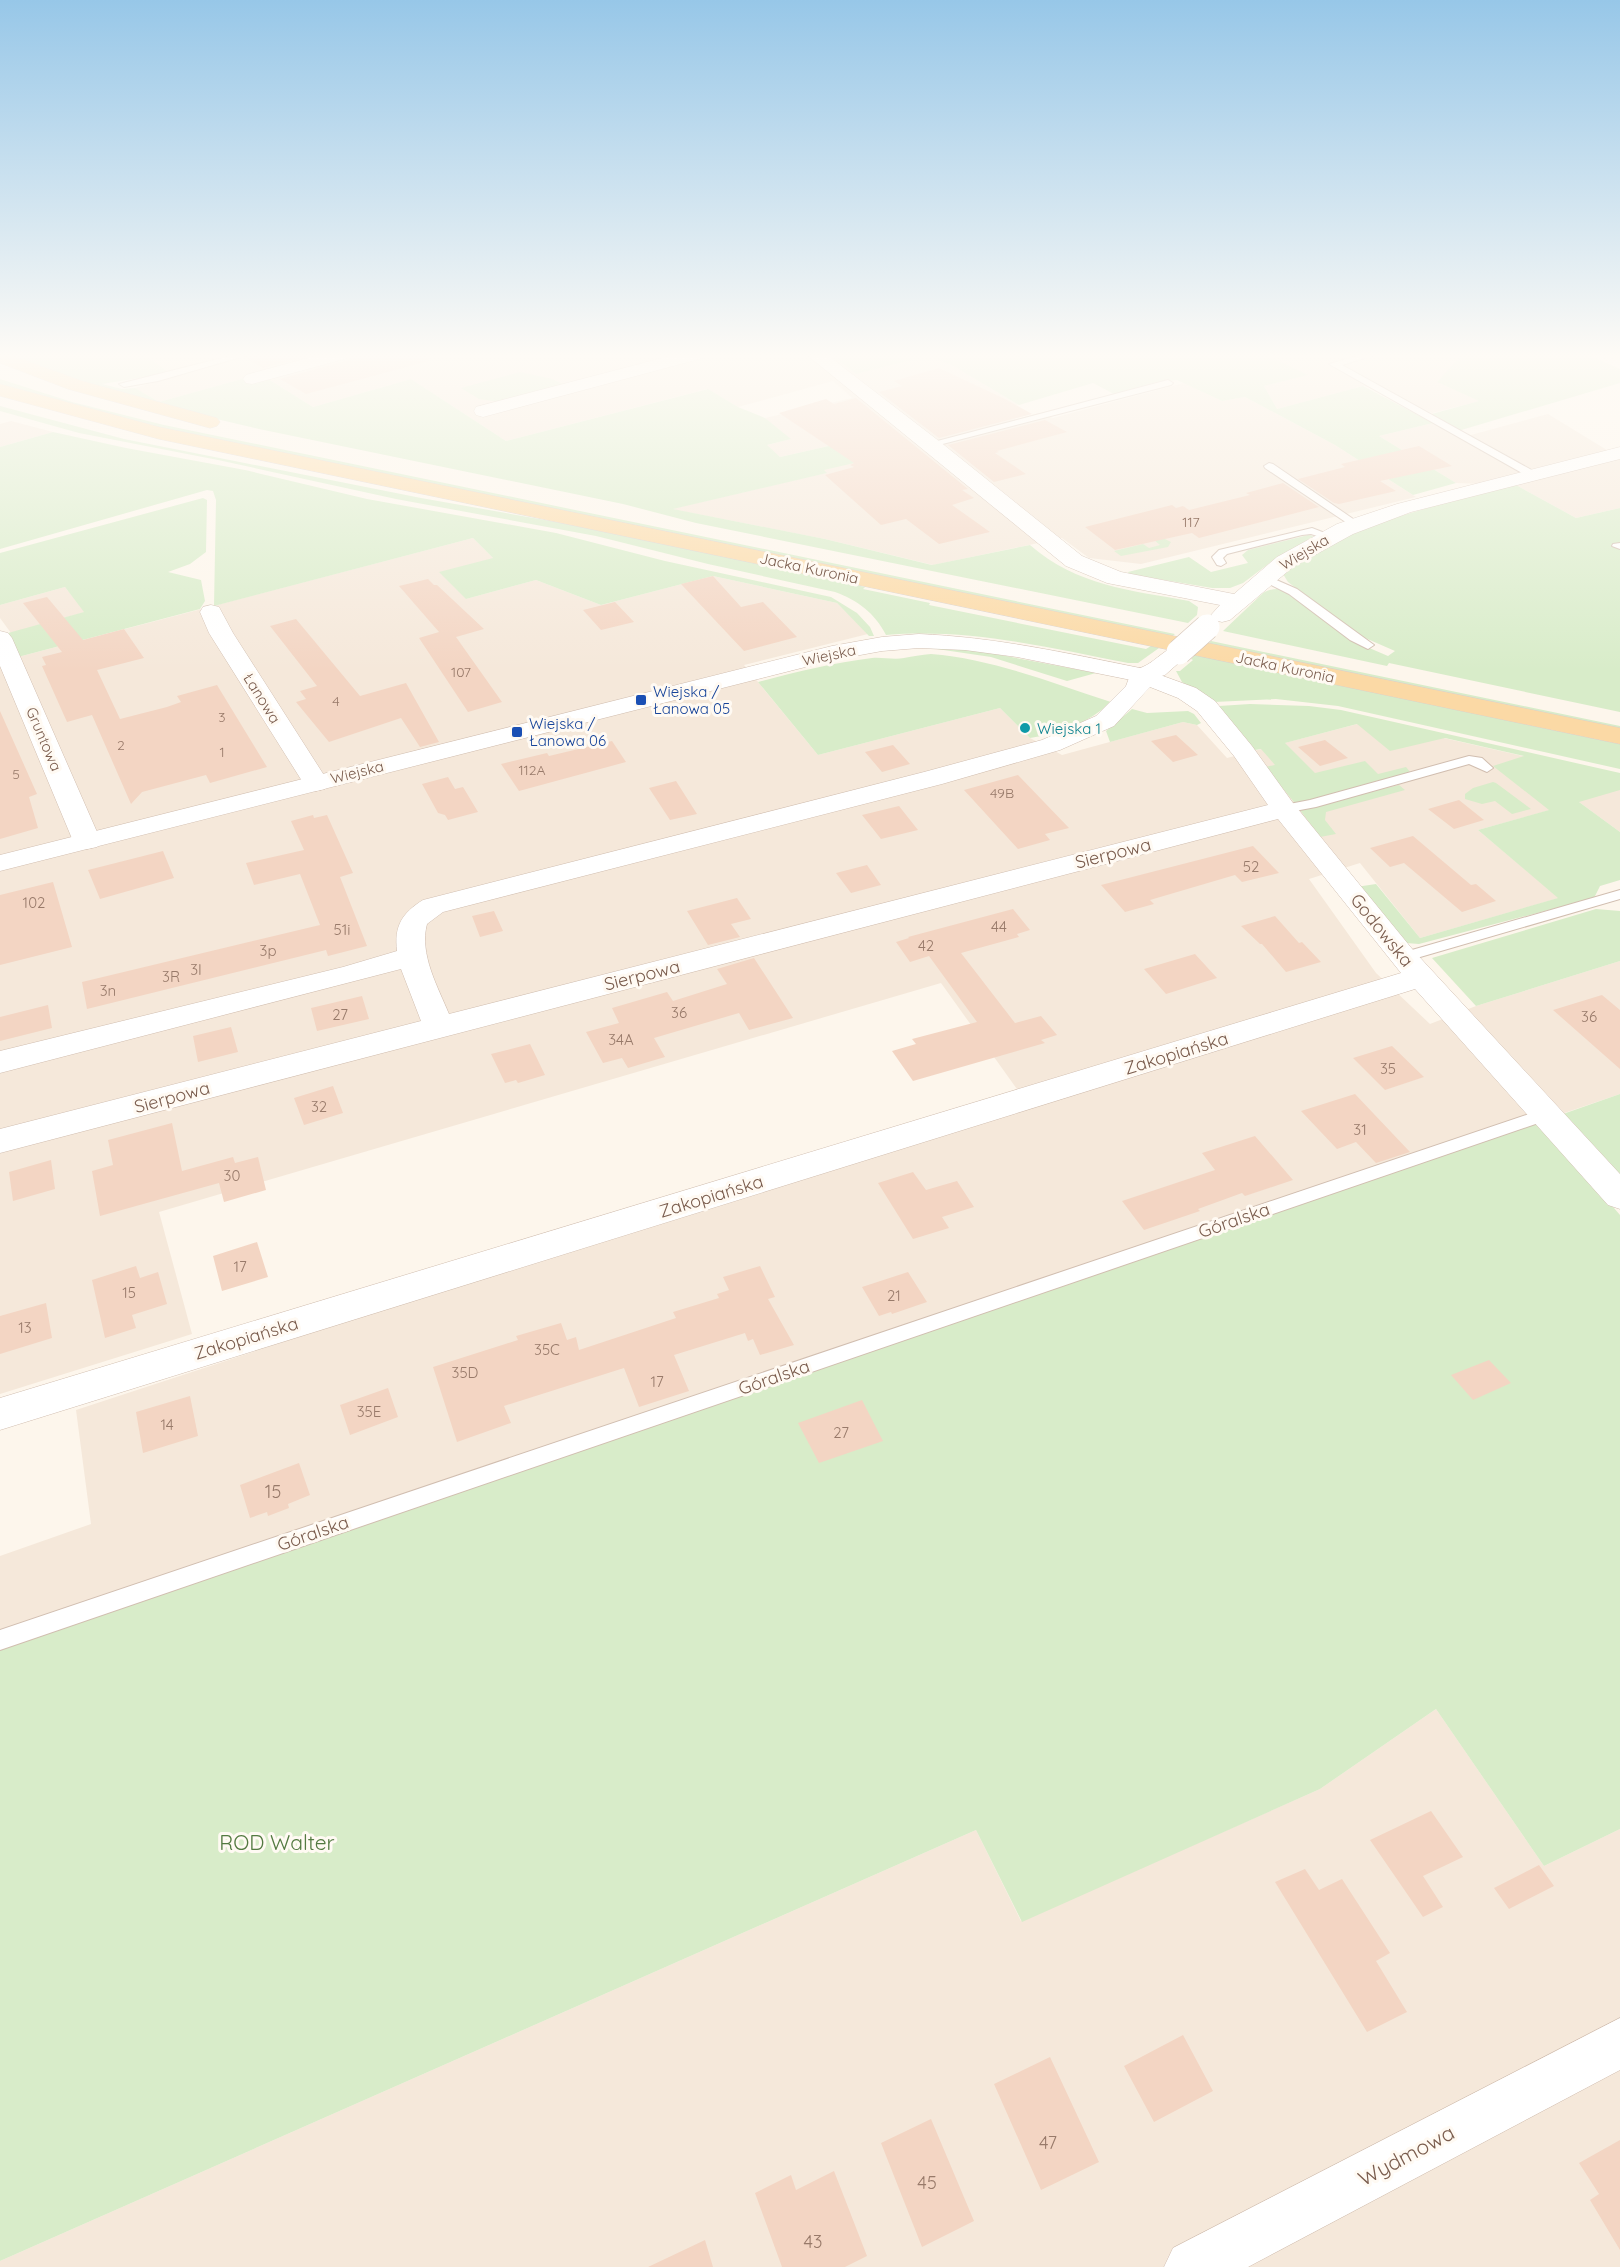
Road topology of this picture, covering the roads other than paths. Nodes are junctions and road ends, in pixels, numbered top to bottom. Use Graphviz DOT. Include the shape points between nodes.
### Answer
graph roads {
  1 [pos="318,460"];
  2 [pos="322,460"];
  3 [pos="950,460"];
  4 [pos="1506,460"];
  5 [pos="1593,460"];
  6 [pos="1269,466"];
  7 [pos="1533,475"];
  8 [pos="1357,525"];
  9 [pos="1330,537"];
  10 [pos="1221,563"];
  11 [pos="1265,578"];
  12 [pos="1237,601"];
  13 [pos="211,612"];
  14 [pos="0,638"];
  15 [pos="1368,645"];
  16 [pos="1141,675"];
  17 [pos="1620,719"];
  18 [pos="1620,736"];
  19 [pos="1486,768"];
  20 [pos="316,783"];
  21 [pos="1284,809"];
  22 [pos="87,841"];
  23 [pos="0,863"];
  24 [pos="1620,894"];
  25 [pos="412,956"];
  26 [pos="1413,967"];
  27 [pos="439,1027"];
  28 [pos="0,1062"];
  29 [pos="1547,1114"];
  30 [pos="0,1142"];
  31 [pos="1620,1196"];
  32 [pos="0,1414"];
  33 [pos="0,1640"];
  34 [pos="1620,2043"];
  35 [pos="1192,2267"];
  1 -- 18 [label="main road, Jacka Kuronia"];
  2 -- 17 [label="main road, Jacka Kuronia"];
  3 -- 12 [label="street" via="1080,565 1115,578"];
  4 -- 7 [label="lane"];
  5 -- 7 [label="street, Wiejska"];
  6 -- 8 [label="lane"];
  7 -- 8 [label="street, Wiejska" via="1404,508"];
  8 -- 9 [label="street, Wiejska"];
  9 -- 10 [label="lane" via="1302,532 1223,552 1217,557"];
  9 -- 11 [label="street, Wiejska" via="1295,555"];
  11 -- 12 [label="street, Wiejska"];
  11 -- 15 [label="lane" via="1290,588"];
  12 -- 16 [label="street, Wiejska, bridge" via="1161,668"];
  13 -- 20 [label="street, Łanowa"];
  14 -- 22 [label="street, Gruntowa"];
  16 -- 20 [label="street, Wiejska" via="993,646 938,642 882,644 810,658"];
  16 -- 21 [label="street, Godowska" via="1187,693 1206,706"];
  16 -- 25 [label="street" via="1139,687 1105,721 1051,745 433,906 418,915 411,927"];
  19 -- 21 [label="lane" via="1469,760"];
  20 -- 22 [label="street, Wiejska"];
  21 -- 26 [label="street, Godowska"];
  21 -- 27 [label="street, Sierpowa"];
  22 -- 23 [label="street, Wiejska"];
  24 -- 26 [label="lane"];
  25 -- 27 [label="street"];
  25 -- 28 [label="street"];
  26 -- 29 [label="street, Godowska"];
  26 -- 32 [label="street, Zakopiańska"];
  27 -- 30 [label="street, Sierpowa"];
  29 -- 31 [label="street, Godowska"];
  29 -- 33 [label="lane, Góralska"];
  34 -- 35 [label="street, Wydmowa"];
}
